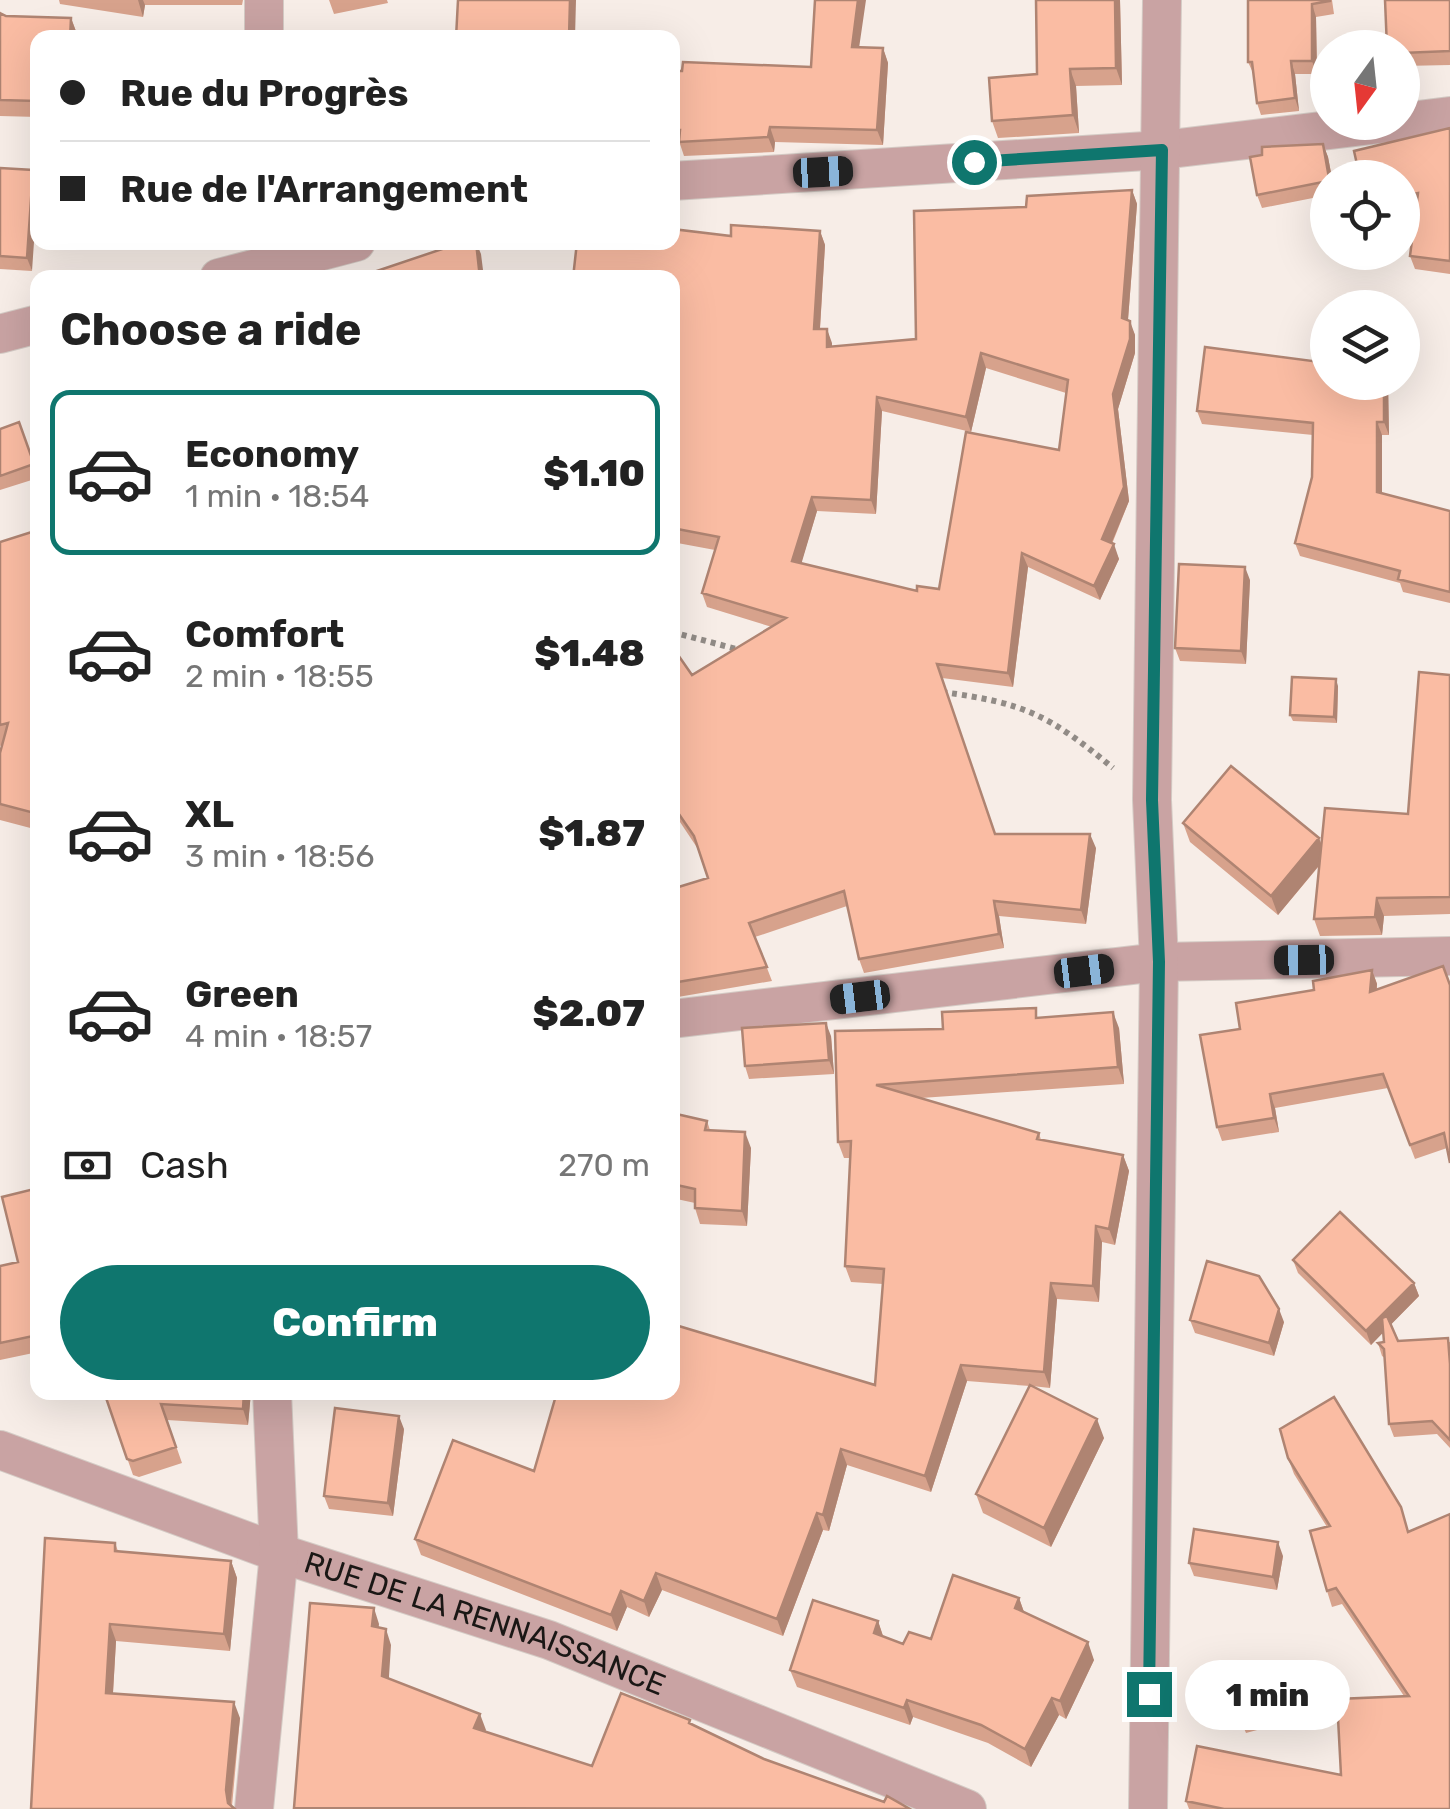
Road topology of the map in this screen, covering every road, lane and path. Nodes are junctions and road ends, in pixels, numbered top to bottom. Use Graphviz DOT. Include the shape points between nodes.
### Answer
graph roads {
  1 [pos="264,0"];
  2 [pos="1162,0"];
  3 [pos="264,30"];
  4 [pos="1450,116"];
  5 [pos="1420,120"];
  6 [pos="1310,133"];
  7 [pos="1162,150"];
  8 [pos="680,181"];
  9 [pos="319,250"];
  10 [pos="264,262"];
  11 [pos="30,326"];
  12 [pos="0,334"];
  13 [pos="680,634"];
  14 [pos="747,652"];
  15 [pos="924,689"];
  16 [pos="1152,800"];
  17 [pos="1450,956"];
  18 [pos="1159,962"];
  19 [pos="680,1018"];
  20 [pos="272,1400"];
  21 [pos="0,1450"];
  22 [pos="279,1553"];
  23 [pos="254,1809"];
  24 [pos="967,1809"];
  25 [pos="1148,1809"];
  1 -- 3 [label="street"];
  2 -- 7 [label="street"];
  4 -- 5 [label="street"];
  6 -- 7 [label="street"];
  7 -- 8 [label="street"];
  7 -- 16 [label="street"];
  9 -- 10 [label="street"];
  11 -- 12 [label="street"];
  13 -- 14 [label="path"];
  15 -- 16 [label="path" via="1016,703 1059,723"];
  16 -- 18 [label="street"];
  17 -- 18 [label="street"];
  18 -- 19 [label="street"];
  18 -- 25 [label="street"];
  20 -- 22 [label="street"];
  21 -- 22 [label="street, RUE DE LA RENNAISSANCE"];
  22 -- 23 [label="street"];
  22 -- 24 [label="street, RUE DE LA RENNAISSANCE" via="549,1640"];
}
